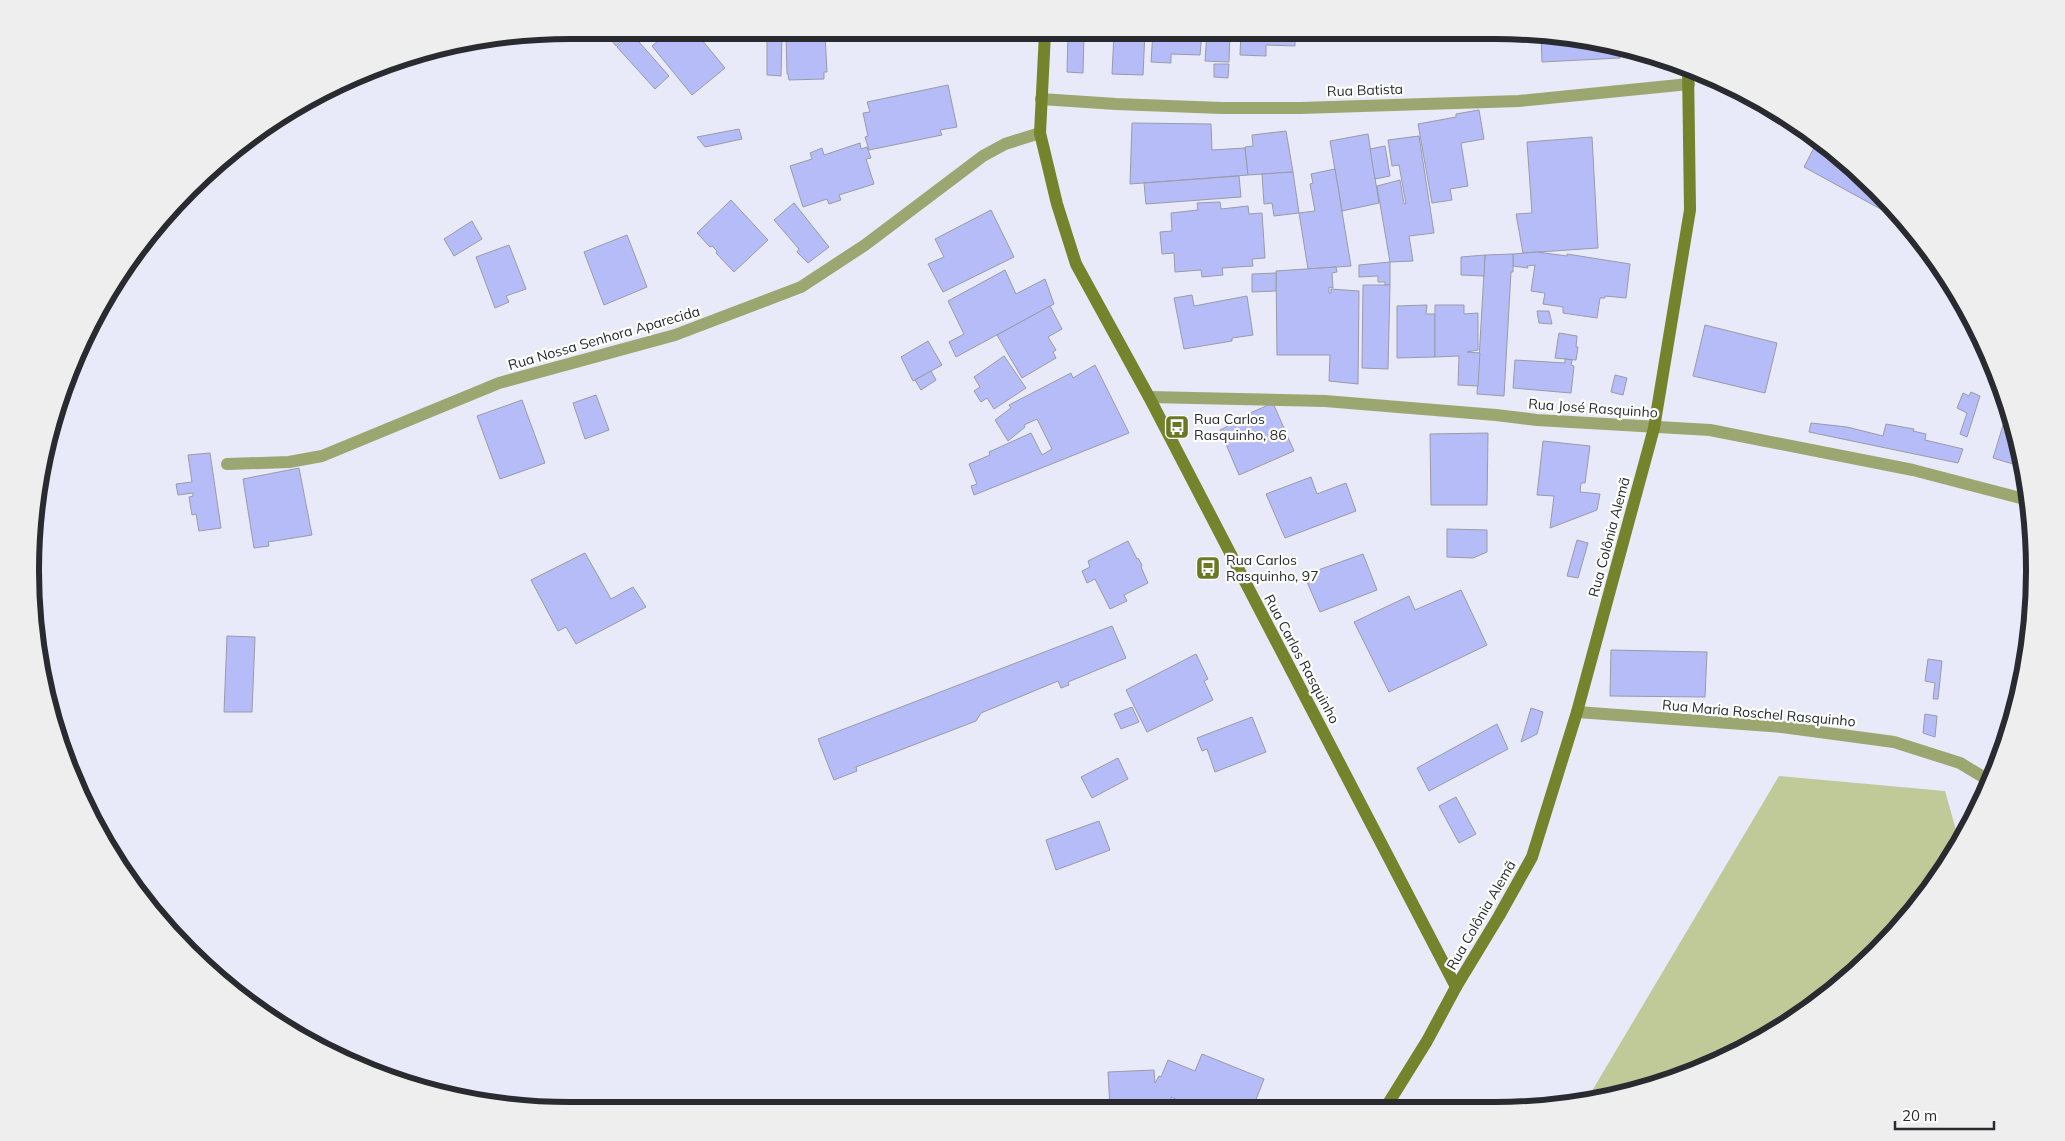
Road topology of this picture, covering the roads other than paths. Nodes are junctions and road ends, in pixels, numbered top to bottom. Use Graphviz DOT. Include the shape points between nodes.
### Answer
graph roads {
  1 [pos="1045,39"];
  2 [pos="1688,76"];
  3 [pos="1689,84"];
  4 [pos="1041,99"];
  5 [pos="1040,133"];
  6 [pos="1149,397"];
  7 [pos="1654,428"];
  8 [pos="227,464"];
  9 [pos="2022,498"];
  10 [pos="1578,712"];
  11 [pos="1984,778"];
  12 [pos="1456,987"];
  13 [pos="1389,1102"];
  1 -- 4 [label="main road, Rua Carlos Rasquinho"];
  2 -- 3 [label="main road, Rua Colônia Alemã"];
  3 -- 4 [label="street, Rua Batista" via="1519,101 1300,108 1125,105"];
  3 -- 7 [label="main road, Rua Colônia Alemã" via="1690,210"];
  4 -- 5 [label="main road, Rua Carlos Rasquinho"];
  5 -- 6 [label="main road, Rua Carlos Rasquinho" via="1056,204 1076,264"];
  5 -- 8 [label="street, Rua Nossa Senhora Aparecida" via="1005,144 983,156 865,245 801,287 674,336 499,384 322,456 289,462"];
  6 -- 7 [label="street, Rua José Rasquinho" via="1325,401"];
  6 -- 12 [label="main road, Rua Carlos Rasquinho"];
  7 -- 9 [label="street, Rua José Rasquinho" via="1710,430 1774,441 1914,470"];
  7 -- 10 [label="main road, Rua Colônia Alemã"];
  10 -- 11 [label="street, Rua Maria Roschel Rasquinho" via="1782,727 1894,742 1960,763"];
  10 -- 12 [label="main road, Rua Colônia Alemã" via="1532,857"];
  12 -- 13 [label="main road, Rua Colônia Alemã"];
}
